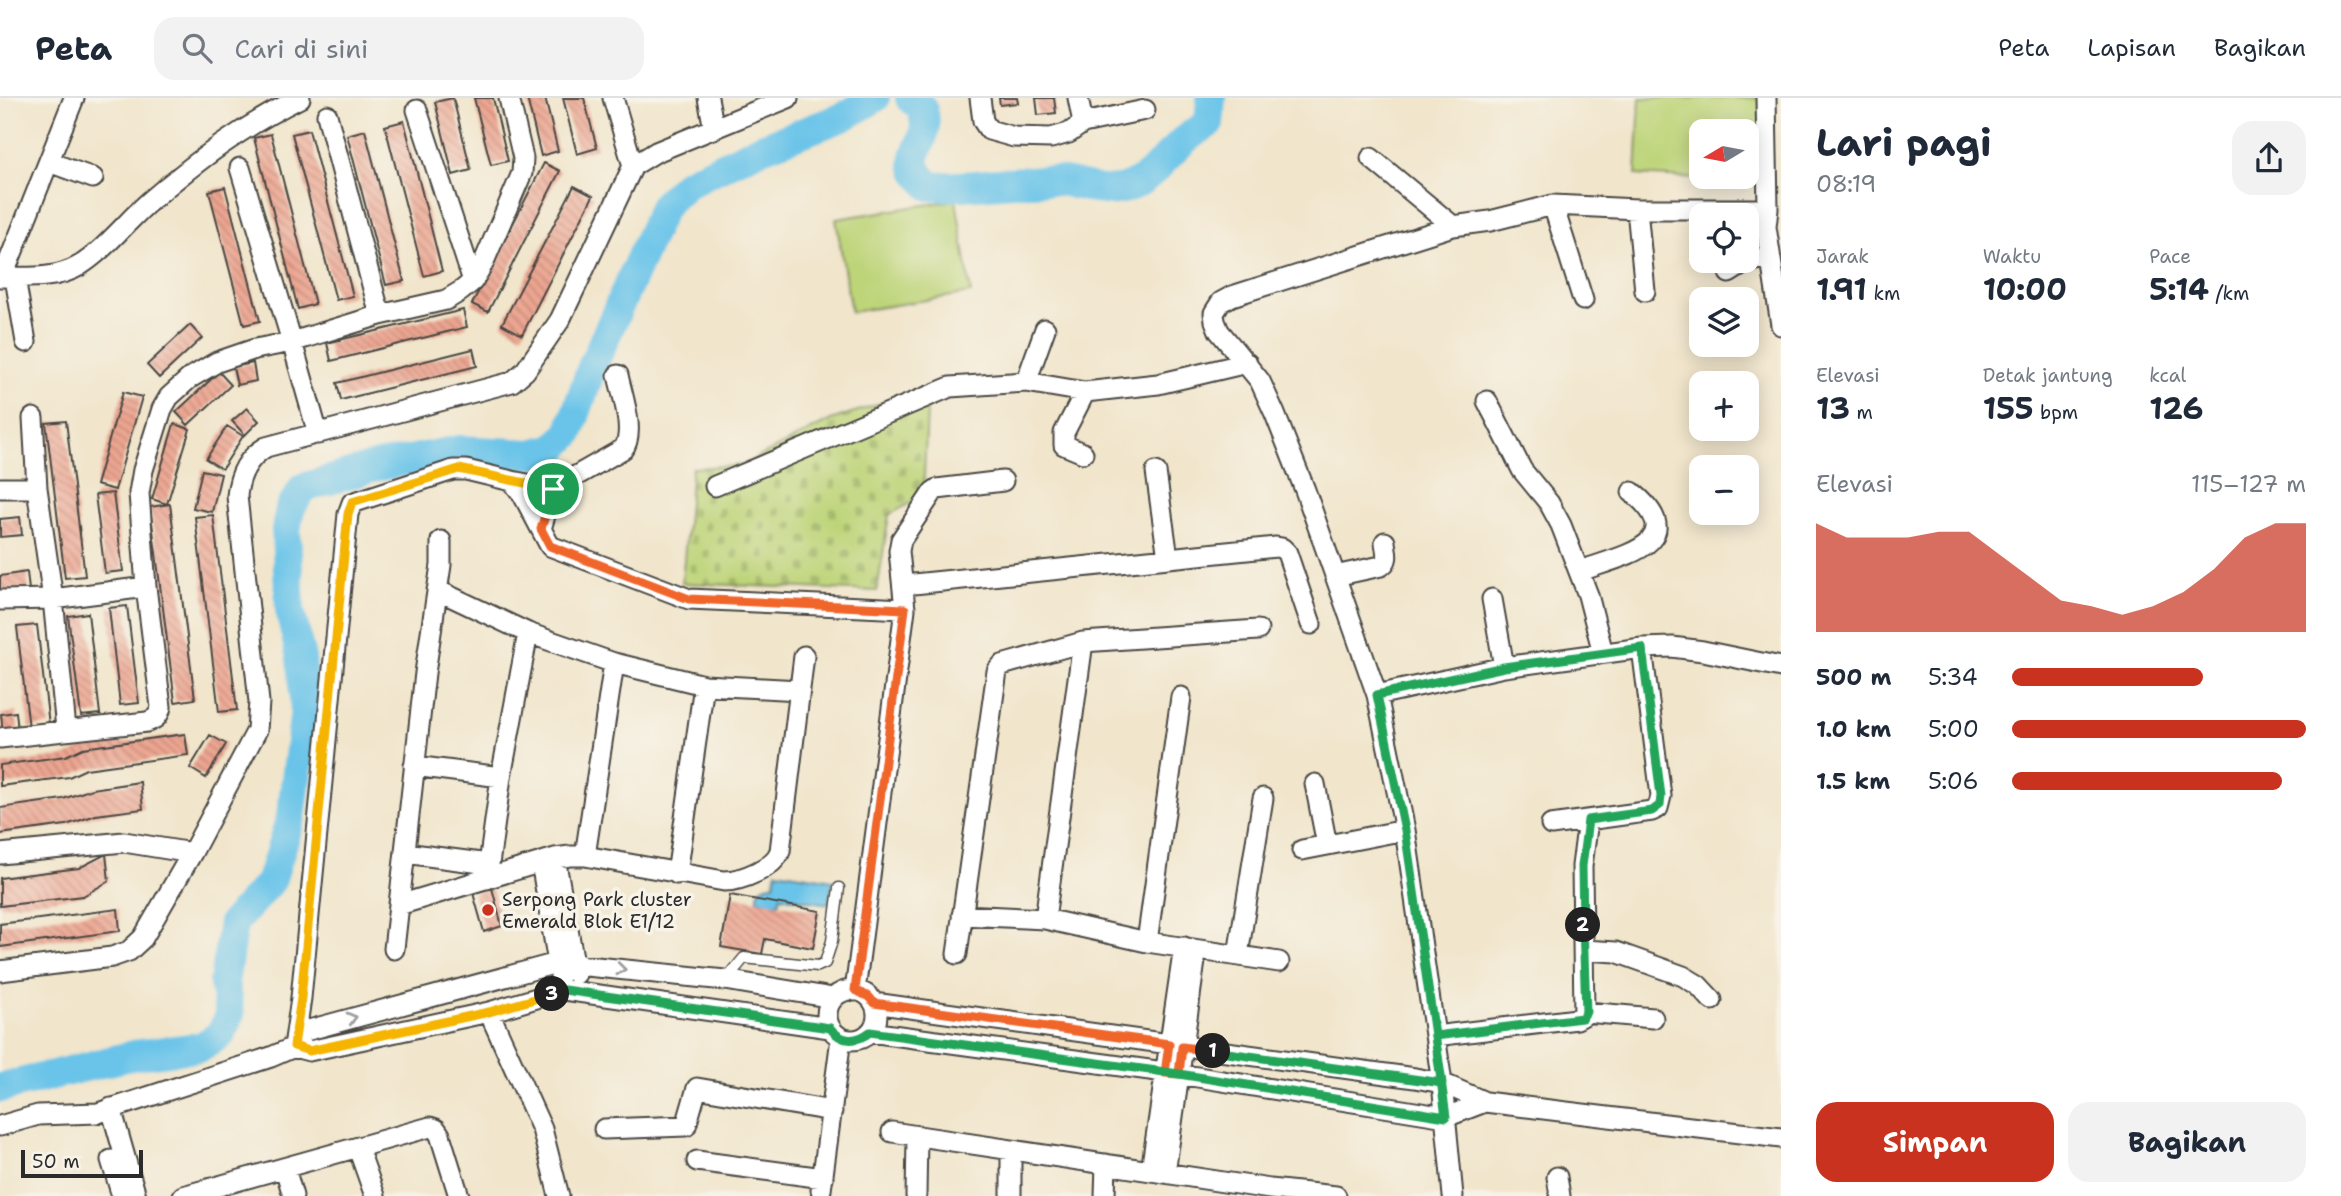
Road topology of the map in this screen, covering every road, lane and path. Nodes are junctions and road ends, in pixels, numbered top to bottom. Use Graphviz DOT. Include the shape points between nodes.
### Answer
graph roads {
  1 [pos="74,98"];
  2 [pos="300,98"];
  3 [pos="509,98"];
  4 [pos="613,98"];
  5 [pos="708,98"];
  6 [pos="788,98"];
  7 [pos="980,98"];
  8 [pos="1078,98"];
  9 [pos="1766,98"];
  10 [pos="417,110"];
  11 [pos="1145,110"];
  12 [pos="327,115"];
  13 [pos="1083,123"];
  14 [pos="1774,125"];
  15 [pos="714,129"];
  16 [pos="1371,158"];
  17 [pos="49,162"];
  18 [pos="633,166"];
  19 [pos="240,168"];
  20 [pos="93,178"];
  21 [pos="1553,205"];
  22 [pos="1768,208"];
  23 [pos="1637,209"];
  24 [pos="1453,226"];
  25 [pos="1770,258"];
  26 [pos="1759,260"];
  27 [pos="6,277"];
  28 [pos="473,281"];
  29 [pos="1645,291"];
  30 [pos="1583,300"];
  31 [pos="380,315"];
  32 [pos="1781,325"];
  33 [pos="1045,329"];
  34 [pos="26,342"];
  35 [pos="292,342"];
  36 [pos="1247,363"];
  37 [pos="618,375"];
  38 [pos="1026,382"];
  39 [pos="1085,392"];
  40 [pos="1487,401"];
  41 [pos="33,418"];
  42 [pos="318,433"];
  43 [pos="1083,453"];
  44 [pos="1156,472"];
  45 [pos="512,481"];
  46 [pos="1003,481"];
  47 [pos="715,486"];
  48 [pos="0,488"];
  49 [pos="37,488"];
  50 [pos="553,489"];
  51 [pos="1632,492"];
  52 [pos="541,529"];
  53 [pos="441,541"];
  54 [pos="1385,542"];
  55 [pos="1168,558"];
  56 [pos="1580,571"];
  57 [pos="1335,576"];
  58 [pos="904,585"];
  59 [pos="146,587"];
  60 [pos="437,590"];
  61 [pos="53,599"];
  62 [pos="1492,599"];
  63 [pos="0,600"];
  64 [pos="905,609"];
  65 [pos="1311,624"];
  66 [pos="1258,630"];
  67 [pos="528,633"];
  68 [pos="1083,642"];
  69 [pos="1642,648"];
  70 [pos="1603,653"];
  71 [pos="804,656"];
  72 [pos="614,663"];
  73 [pos="1504,667"];
  74 [pos="1781,667"];
  75 [pos="704,685"];
  76 [pos="800,690"];
  77 [pos="1377,695"];
  78 [pos="1181,696"];
  79 [pos="66,729"];
  80 [pos="0,738"];
  81 [pos="414,766"];
  82 [pos="501,777"];
  83 [pos="1315,784"];
  84 [pos="1263,798"];
  85 [pos="1588,820"];
  86 [pos="1551,825"];
  87 [pos="1405,830"];
  88 [pos="1327,845"];
  89 [pos="1301,850"];
  90 [pos="192,853"];
  91 [pos="405,853"];
  92 [pos="0,854"];
  93 [pos="585,856"];
  94 [pos="548,860"];
  95 [pos="488,872"];
  96 [pos="677,874"];
  97 [pos="839,888"];
  98 [pos="399,905"];
  99 [pos="962,915"];
  100 [pos="1045,919"];
  101 [pos="1147,942"];
  102 [pos="1191,948"];
  103 [pos="394,949"];
  104 [pos="1584,950"];
  105 [pos="957,954"];
  106 [pos="1238,956"];
  107 [pos="1279,962"];
  108 [pos="566,964"];
  109 [pos="0,971"];
  110 [pos="725,980"];
  111 [pos="855,990"];
  112 [pos="571,991"];
  113 [pos="833,999"];
  114 [pos="1712,1000"];
  115 [pos="874,1003"];
  116 [pos="489,1012"];
  117 [pos="1586,1012"];
  118 [pos="1653,1018"];
  119 [pos="870,1032"];
  120 [pos="836,1033"];
  121 [pos="1435,1036"];
  122 [pos="294,1046"];
  123 [pos="1175,1046"];
  124 [pos="1172,1074"];
  125 [pos="1415,1078"];
  126 [pos="1442,1083"];
  127 [pos="1485,1102"];
  128 [pos="104,1111"];
  129 [pos="832,1111"];
  130 [pos="1409,1111"];
  131 [pos="1446,1117"];
  132 [pos="0,1126"];
  133 [pos="604,1129"];
  134 [pos="892,1132"];
  135 [pos="917,1137"];
  136 [pos="1781,1138"];
  137 [pos="358,1148"];
  138 [pos="1012,1151"];
  139 [pos="697,1161"];
  140 [pos="1105,1164"];
  141 [pos="285,1168"];
  142 [pos="1158,1172"];
  143 [pos="1198,1187"];
  144 [pos="1270,1192"];
  145 [pos="208,1193"];
  146 [pos="122,1196"];
  147 [pos="136,1196"];
  148 [pos="183,1196"];
  149 [pos="293,1196"];
  150 [pos="375,1196"];
  151 [pos="459,1196"];
  152 [pos="559,1196"];
  153 [pos="916,1196"];
  154 [pos="1011,1196"];
  155 [pos="1105,1196"];
  156 [pos="1336,1196"];
  157 [pos="1453,1196"];
  1 -- 17 [label="street"];
  2 -- 27 [label="street" via="228,138 79,266 50,276"];
  3 -- 28 [label="street" via="523,158 522,173"];
  4 -- 18 [label="street"];
  5 -- 15 [label="street"];
  6 -- 15 [label="street"];
  7 -- 13 [label="street" via="983,121 998,134 1051,138"];
  8 -- 13 [label="street"];
  9 -- 14 [label="street"];
  10 -- 28 [label="street"];
  11 -- 13 [label="street"];
  12 -- 31 [label="street"];
  14 -- 22 [label="street"];
  15 -- 18 [label="street"];
  16 -- 24 [label="street"];
  17 -- 20 [label="street"];
  17 -- 27 [label="street"];
  18 -- 42 [label="street" via="569,303 525,371 496,388"];
  19 -- 35 [label="street"];
  21 -- 23 [label="street"];
  21 -- 24 [label="street"];
  21 -- 30 [label="street"];
  22 -- 23 [label="street"];
  22 -- 25 [label="street"];
  23 -- 29 [label="street"];
  24 -- 36 [label="street" via="1221,302 1214,313 1219,331"];
  25 -- 26 [label="street"];
  25 -- 32 [label="street"];
  27 -- 34 [label="street"];
  28 -- 31 [label="street" via="446,300"];
  31 -- 35 [label="street"];
  33 -- 38 [label="street"];
  35 -- 42 [label="street"];
  35 -- 59 [label="street" via="217,362 190,377 162,408 140,480"];
  36 -- 39 [label="street" via="1158,384"];
  36 -- 57 [label="street" via="1275,414"];
  37 -- 50 [label="street" via="628,443"];
  38 -- 39 [label="street"];
  38 -- 47 [label="street" via="950,387"];
  39 -- 43 [label="street" via="1063,440"];
  40 -- 56 [label="street" via="1522,470 1549,503"];
  41 -- 49 [label="street"];
  42 -- 90 [label="street" via="257,452 238,485 259,717 257,730"];
  44 -- 55 [label="street"];
  45 -- 50 [label="street"];
  45 -- 52 [label="street"];
  45 -- 122 [label="street" via="453,470 355,500 350,507"];
  46 -- 58 [label="street" via="933,492 901,541"];
  48 -- 49 [label="street"];
  49 -- 61 [label="street"];
  50 -- 52 [label="street"];
  51 -- 56 [label="street" via="1653,512 1657,533 1630,553"];
  52 -- 64 [label="street" via="550,546 689,599"];
  53 -- 60 [label="street"];
  54 -- 57 [label="street" via="1387,557 1381,566"];
  55 -- 58 [label="street"];
  55 -- 65 [label="street" via="1282,548"];
  56 -- 70 [label="street"];
  57 -- 77 [label="street"];
  58 -- 64 [label="street"];
  59 -- 61 [label="street"];
  59 -- 79 [label="street" via="162,707 159,714 148,722"];
  60 -- 67 [label="street"];
  60 -- 81 [label="street"];
  61 -- 63 [label="street"];
  61 -- 79 [label="street"];
  62 -- 73 [label="street"];
  64 -- 111 [label="street"];
  66 -- 68 [label="street"];
  67 -- 72 [label="street"];
  67 -- 82 [label="street"];
  68 -- 99 [label="street" via="1009,662 997,671"];
  68 -- 100 [label="street"];
  69 -- 70 [label="street"];
  69 -- 74 [label="street" via="1703,651"];
  69 -- 85 [label="street" via="1660,805 1652,811"];
  70 -- 73 [label="street"];
  71 -- 76 [label="street"];
  72 -- 75 [label="street"];
  72 -- 93 [label="street"];
  73 -- 77 [label="street"];
  75 -- 76 [label="street"];
  75 -- 96 [label="street"];
  76 -- 96 [label="street" via="778,858 731,881"];
  77 -- 87 [label="street"];
  78 -- 101 [label="street"];
  79 -- 80 [label="street"];
  81 -- 82 [label="street"];
  81 -- 91 [label="street"];
  82 -- 95 [label="street"];
  83 -- 88 [label="street"];
  84 -- 106 [label="street"];
  85 -- 86 [label="street"];
  85 -- 104 [label="street" via="1582,866"];
  87 -- 88 [label="street"];
  87 -- 121 [label="street"];
  88 -- 89 [label="street"];
  90 -- 92 [label="street" via="124,842"];
  90 -- 109 [label="street" via="143,938 129,951"];
  91 -- 95 [label="street"];
  91 -- 98 [label="street"];
  93 -- 94 [label="street"];
  93 -- 96 [label="street"];
  94 -- 95 [label="street"];
  94 -- 108 [label="street"];
  95 -- 98 [label="street"];
  97 -- 110 [label="lane" via="825,963 744,958"];
  98 -- 103 [label="street"];
  99 -- 100 [label="street"];
  99 -- 105 [label="street"];
  100 -- 101 [label="street"];
  101 -- 102 [label="street"];
  102 -- 106 [label="street"];
  102 -- 123 [label="street"];
  104 -- 114 [label="street" via="1616,953 1683,976"];
  104 -- 117 [label="street"];
  106 -- 107 [label="street"];
  108 -- 110 [label="street, one-way"];
  108 -- 112 [label="street"];
  122 -- 108 [label="street, one-way" via="305,1031"];
  110 -- 113 [label="street"];
  111 -- 113 [label="street"];
  111 -- 115 [label="street"];
  112 -- 116 [label="street"];
  112 -- 120 [label="street"];
  113 -- 120 [label="street" via="827,1012"];
  115 -- 119 [label="street" via="877,1018"];
  115 -- 123 [label="street"];
  116 -- 122 [label="street" via="309,1051"];
  116 -- 152 [label="street" via="542,1129"];
  117 -- 118 [label="street"];
  117 -- 121 [label="street" via="1577,1019"];
  119 -- 120 [label="street" via="856,1040"];
  119 -- 124 [label="street"];
  120 -- 129 [label="street"];
  121 -- 126 [label="street"];
  122 -- 128 [label="street"];
  123 -- 124 [label="street"];
  123 -- 125 [label="street"];
  124 -- 130 [label="street"];
  124 -- 142 [label="street"];
  125 -- 126 [label="street"];
  125 -- 130 [label="street"];
  126 -- 127 [label="street"];
  126 -- 131 [label="street"];
  127 -- 131 [label="street"];
  127 -- 136 [label="street"];
  128 -- 132 [label="street" via="38,1115"];
  128 -- 146 [label="street"];
  128 -- 147 [label="street"];
  129 -- 133 [label="street" via="697,1088 686,1126"];
  129 -- 139 [label="street" via="822,1184"];
  130 -- 131 [label="street"];
  131 -- 157 [label="street"];
  134 -- 135 [label="street"];
  135 -- 138 [label="street"];
  135 -- 153 [label="street"];
  137 -- 141 [label="street"];
  137 -- 150 [label="street"];
  137 -- 151 [label="street" via="436,1129"];
  138 -- 140 [label="street"];
  138 -- 154 [label="street"];
  140 -- 142 [label="street"];
  140 -- 155 [label="street"];
  141 -- 145 [label="street"];
  141 -- 149 [label="street"];
  142 -- 143 [label="street"];
  143 -- 144 [label="street"];
  144 -- 156 [label="street"];
  145 -- 148 [label="street"];
}
